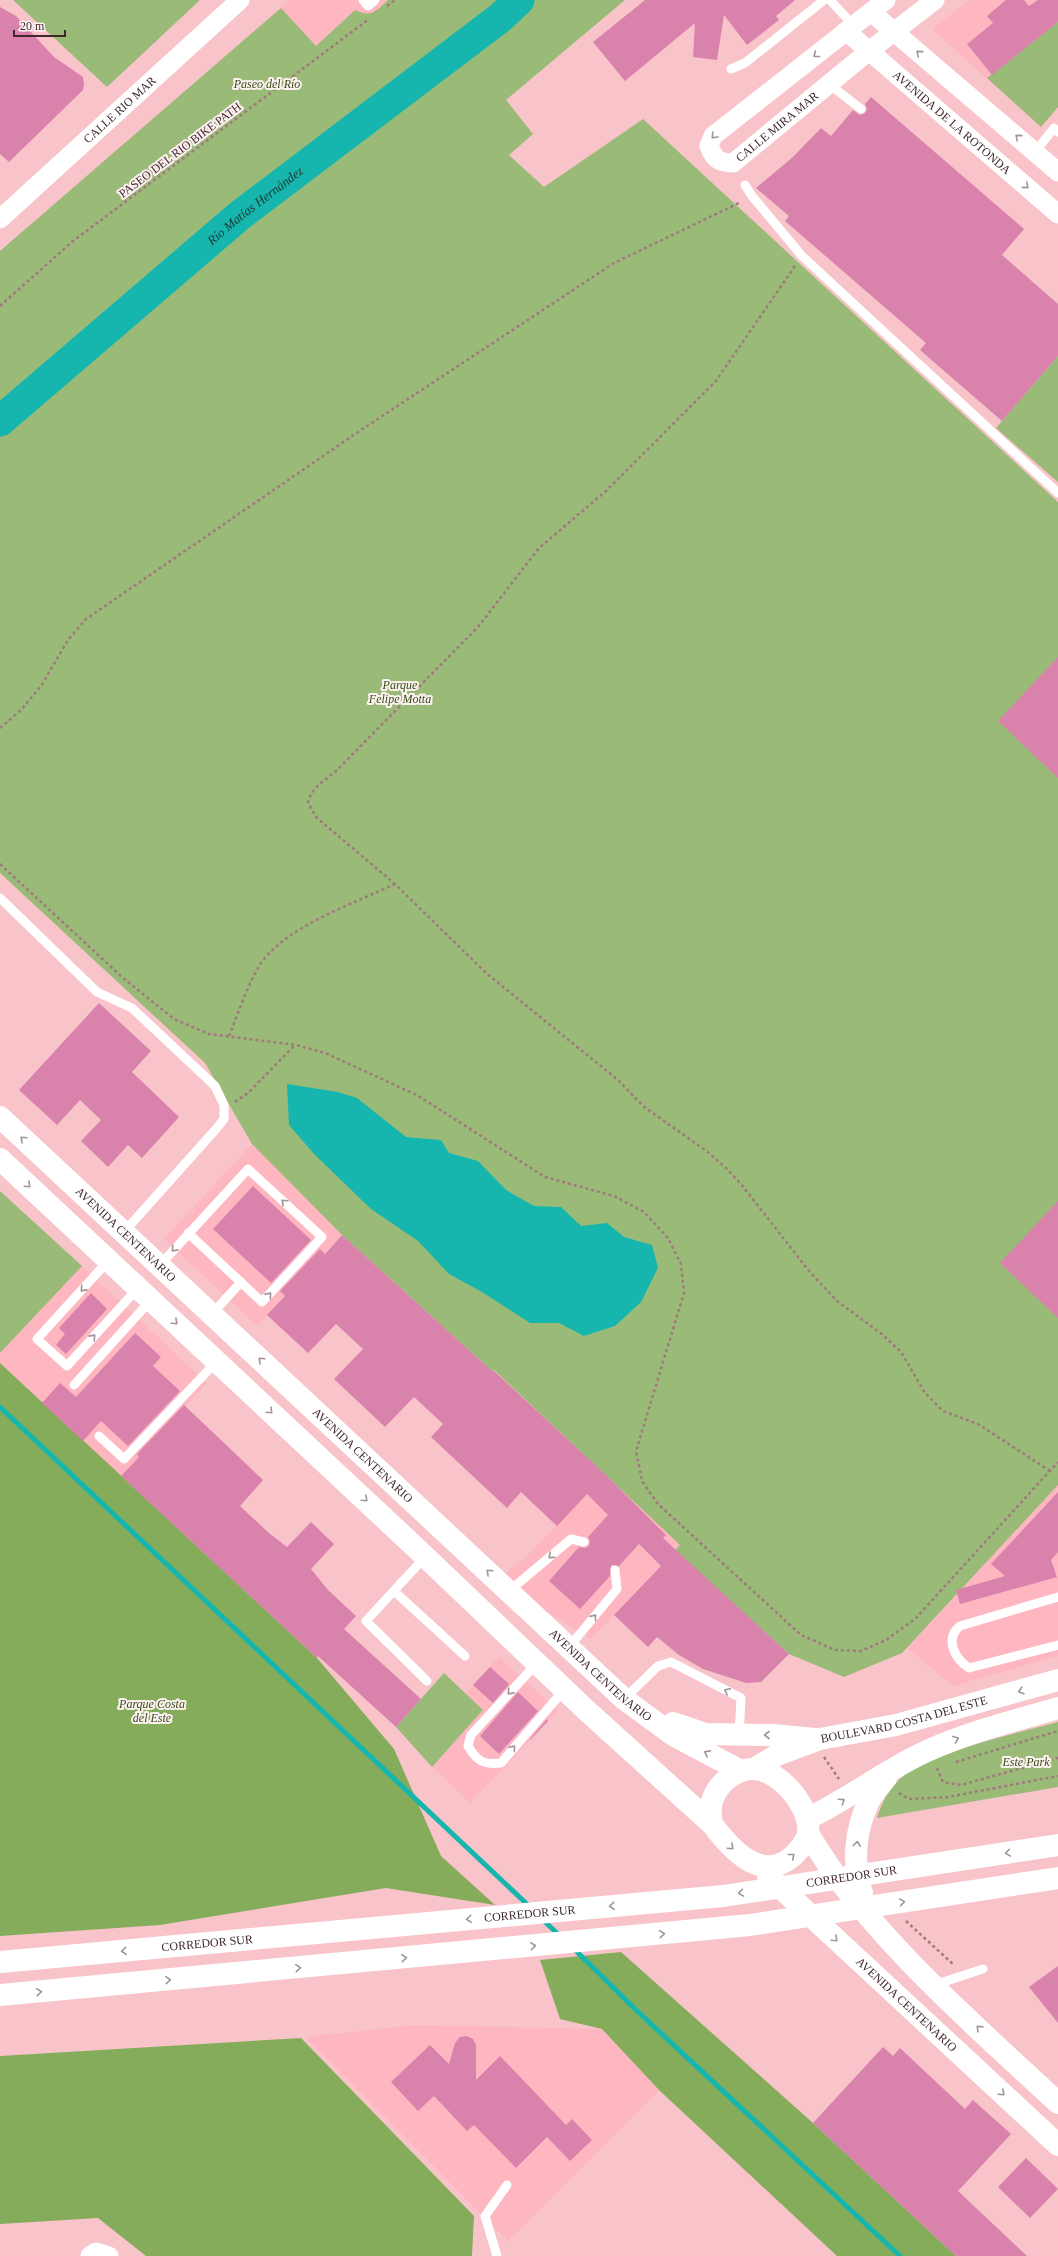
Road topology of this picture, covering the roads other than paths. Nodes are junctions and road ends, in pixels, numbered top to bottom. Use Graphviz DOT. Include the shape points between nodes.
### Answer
graph roads {
  1 [pos="240,0"];
  2 [pos="363,0"];
  3 [pos="375,0"];
  4 [pos="824,0"];
  5 [pos="830,0"];
  6 [pos="936,0"];
  7 [pos="879,6"];
  8 [pos="850,28"];
  9 [pos="894,31"];
  10 [pos="869,51"];
  11 [pos="731,69"];
  12 [pos="829,84"];
  13 [pos="861,109"];
  14 [pos="1058,132"];
  15 [pos="1035,152"];
  16 [pos="1058,172"];
  17 [pos="745,185"];
  18 [pos="1058,214"];
  19 [pos="0,219"];
  20 [pos="1058,493"];
  21 [pos="0,898"];
  22 [pos="0,1117"];
  23 [pos="0,1159"];
  24 [pos="124,1232"];
  25 [pos="188,1233"];
  26 [pos="105,1257"];
  27 [pos="160,1265"];
  28 [pos="241,1282"];
  29 [pos="145,1294"];
  30 [pos="212,1314"];
  31 [pos="217,1362"];
  32 [pos="74,1385"];
  33 [pos="99,1436"];
  34 [pos="442,1529"];
  35 [pos="584,1542"];
  36 [pos="423,1554"];
  37 [pos="615,1570"];
  38 [pos="394,1590"];
  39 [pos="509,1591"];
  40 [pos="1058,1597"];
  41 [pos="539,1620"];
  42 [pos="516,1644"];
  43 [pos="1058,1645"];
  44 [pos="569,1648"];
  45 [pos="464,1656"];
  46 [pos="537,1663"];
  47 [pos="1058,1680"];
  48 [pos="427,1681"];
  49 [pos="565,1690"];
  50 [pos="630,1704"];
  51 [pos="969,1706"];
  52 [pos="1058,1708"];
  53 [pos="977,1731"];
  54 [pos="738,1735"];
  55 [pos="820,1739"];
  56 [pos="894,1768"];
  57 [pos="748,1770"];
  58 [pos="712,1824"];
  59 [pos="808,1827"];
  60 [pos="1052,1846"];
  61 [pos="755,1865"];
  62 [pos="1057,1878"];
  63 [pos="882,1933"];
  64 [pos="0,1962"];
  65 [pos="982,1968"];
  66 [pos="934,1985"];
  67 [pos="0,1995"];
  68 [pos="1003,2052"];
  69 [pos="983,2075"];
  70 [pos="1058,2103"];
  71 [pos="1058,2145"];
  72 [pos="507,2185"];
  73 [pos="497,2256"];
  1 -- 19 [label="street, CALLE RIO MAR"];
  2 -- 3 [label="lane" via="368,6"];
  4 -- 11 [label="lane" via="744,63"];
  5 -- 8 [label="lane"];
  6 -- 9 [label="street, CALLE MIRA MAR"];
  7 -- 8 [label="street, CALLE MIRA MAR"];
  7 -- 9 [label="street"];
  8 -- 10 [label="street, AVENIDA DE LA ROTONDA"];
  8 -- 12 [label="street, CALLE MIRA MAR, one-way" via="713,136 709,146 713,157 721,163 733,163"];
  9 -- 10 [label="street, CALLE MIRA MAR"];
  15 -- 9 [label="street, one-way"];
  10 -- 12 [label="street, CALLE MIRA MAR"];
  10 -- 18 [label="street, AVENIDA DE LA ROTONDA, one-way"];
  12 -- 13 [label="lane"];
  14 -- 15 [label="lane" via="1054,128"];
  15 -- 16 [label="street"];
  17 -- 20 [label="lane" via="802,256"];
  21 -- 24 [label="lane" via="97,992 132,1008 215,1086 224,1105 224,1119"];
  24 -- 22 [label="main road, AVENIDA CENTENARIO, one-way"];
  23 -- 26 [label="main road, one-way"];
  24 -- 26 [label="main road"];
  24 -- 27 [label="main road, AVENIDA CENTENARIO"];
  25 -- 27 [label="lane, one-way"];
  25 -- 28 [label="lane"];
  28 -- 25 [label="lane, one-way" via="262,1302 322,1237 248,1169"];
  26 -- 29 [label="main road"];
  26 -- 29 [label="lane, one-way" via="37,1338 67,1366"];
  27 -- 30 [label="main road, AVENIDA CENTENARIO"];
  28 -- 30 [label="lane"];
  29 -- 31 [label="main road, one-way"];
  29 -- 32 [label="lane"];
  34 -- 30 [label="main road, AVENIDA CENTENARIO, one-way"];
  31 -- 33 [label="lane" via="124,1459"];
  31 -- 36 [label="main road, one-way"];
  34 -- 36 [label="main road"];
  39 -- 34 [label="main road, AVENIDA CENTENARIO, one-way"];
  35 -- 39 [label="lane, one-way" via="571,1539"];
  36 -- 38 [label="lane"];
  36 -- 42 [label="main road"];
  44 -- 37 [label="lane, one-way" via="617,1589"];
  38 -- 45 [label="lane"];
  38 -- 48 [label="lane" via="366,1621"];
  39 -- 41 [label="main road, AVENIDA CENTENARIO"];
  40 -- 43 [label="lane" via="960,1626 953,1633 952,1643 960,1662 969,1668"];
  41 -- 42 [label="main road"];
  41 -- 44 [label="main road, AVENIDA CENTENARIO"];
  42 -- 46 [label="main road"];
  44 -- 50 [label="main road, AVENIDA CENTENARIO"];
  46 -- 49 [label="main road"];
  46 -- 49 [label="lane, one-way" via="471,1735 468,1746 474,1756 488,1764 501,1763"];
  47 -- 51 [label="main road, BOULEVARD COSTA DEL ESTE, one-way"];
  49 -- 58 [label="main road"];
  50 -- 54 [label="main road" via="682,1727 705,1734"];
  54 -- 50 [label="lane, one-way" via="741,1698 670,1662 658,1666"];
  57 -- 50 [label="main road, AVENIDA CENTENARIO, one-way" via="673,1735"];
  51 -- 53 [label="main road"];
  51 -- 55 [label="main road, BOULEVARD COSTA DEL ESTE" via="896,1725"];
  52 -- 53 [label="main road"];
  56 -- 53 [label="main road, one-way" via="927,1751"];
  55 -- 54 [label="main road, one-way"];
  55 -- 57 [label="main road, BOULEVARD COSTA DEL ESTE" via="777,1755"];
  59 -- 56 [label="main road, one-way"];
  63 -- 56 [label="main road, one-way" via="858,1883 855,1855 859,1828 868,1802"];
  57 -- 58 [label="main road" via="730,1777 718,1789 711,1806"];
  57 -- 59 [label="main road" via="768,1772 784,1783 799,1800"];
  58 -- 61 [label="main road, one-way" via="724,1840"];
  61 -- 59 [label="main road, one-way" via="772,1866 788,1860 800,1849"];
  59 -- 63 [label="main road" via="845,1889"];
  60 -- 64 [label="main road, CORREDOR SUR, one-way" via="723,1896"];
  61 -- 69 [label="main road, AVENIDA CENTENARIO, one-way"];
  67 -- 62 [label="main road, one-way" via="750,1926"];
  63 -- 66 [label="main road"];
  65 -- 66 [label="lane"];
  68 -- 66 [label="main road, one-way"];
  68 -- 69 [label="main road"];
  68 -- 70 [label="main road"];
  69 -- 71 [label="main road, AVENIDA CENTENARIO, one-way"];
  72 -- 73 [label="lane" via="485,2216"];
}
